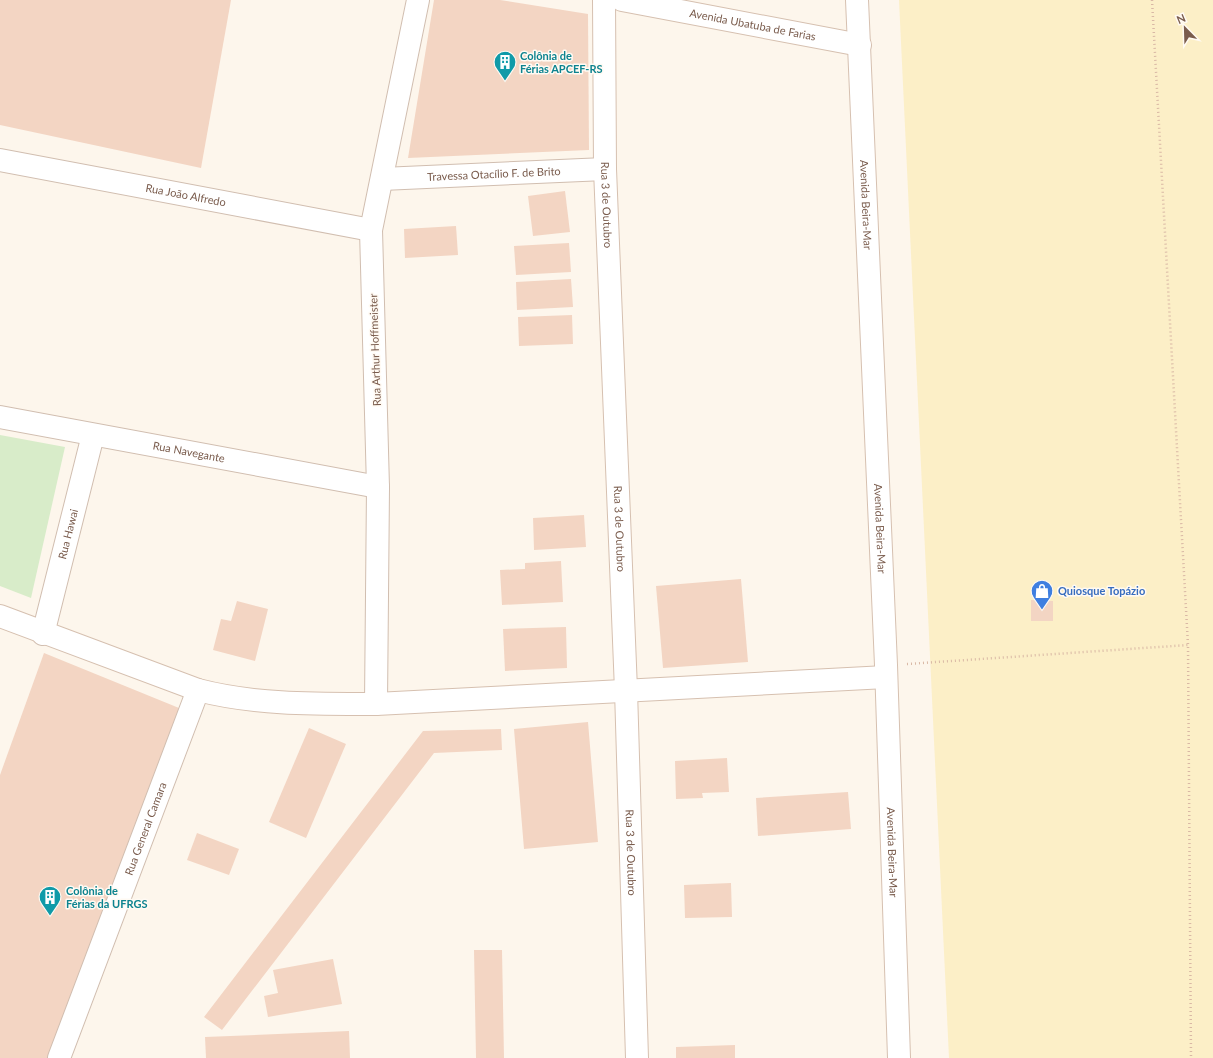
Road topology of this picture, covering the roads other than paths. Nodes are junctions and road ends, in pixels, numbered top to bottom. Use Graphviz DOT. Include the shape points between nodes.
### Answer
graph roads {
  1 [pos="418,0"];
  2 [pos="604,0"];
  3 [pos="622,0"];
  4 [pos="857,0"];
  5 [pos="860,45"];
  6 [pos="0,160"];
  7 [pos="605,169"];
  8 [pos="382,179"];
  9 [pos="371,230"];
  10 [pos="0,417"];
  11 [pos="93,434"];
  12 [pos="378,488"];
  13 [pos="0,616"];
  14 [pos="43,634"];
  15 [pos="886,671"];
  16 [pos="198,690"];
  17 [pos="626,690"];
  18 [pos="376,704"];
  19 [pos="59,1058"];
  20 [pos="637,1058"];
  21 [pos="899,1058"];
  1 -- 8 [label="street, Rua Arthur Hoffmeister"];
  2 -- 7 [label="street, Rua 3 de Outubro"];
  3 -- 5 [label="street, Avenida Ubatuba de Farias"];
  4 -- 5 [label="street, Avenida Beira-Mar"];
  5 -- 15 [label="street, Avenida Beira-Mar"];
  6 -- 9 [label="street, Rua João Alfredo"];
  7 -- 8 [label="street, Travessa Otacílio F. de Brito"];
  7 -- 17 [label="street, Rua 3 de Outubro"];
  8 -- 9 [label="street, Rua Arthur Hoffmeister"];
  9 -- 12 [label="street, Rua Arthur Hoffmeister"];
  10 -- 11 [label="street, Rua Navegante"];
  11 -- 12 [label="street, Rua Navegante"];
  11 -- 14 [label="street, Rua Hawai"];
  12 -- 18 [label="street, Rua Arthur Hoffmeister"];
  13 -- 14 [label="street"];
  14 -- 16 [label="street"];
  15 -- 17 [label="street"];
  15 -- 21 [label="street, Avenida Beira-Mar"];
  16 -- 18 [label="street" via="226,697 298,704"];
  16 -- 19 [label="street, Rua General Camara"];
  17 -- 18 [label="street"];
  17 -- 20 [label="street, Rua 3 de Outubro"];
}
